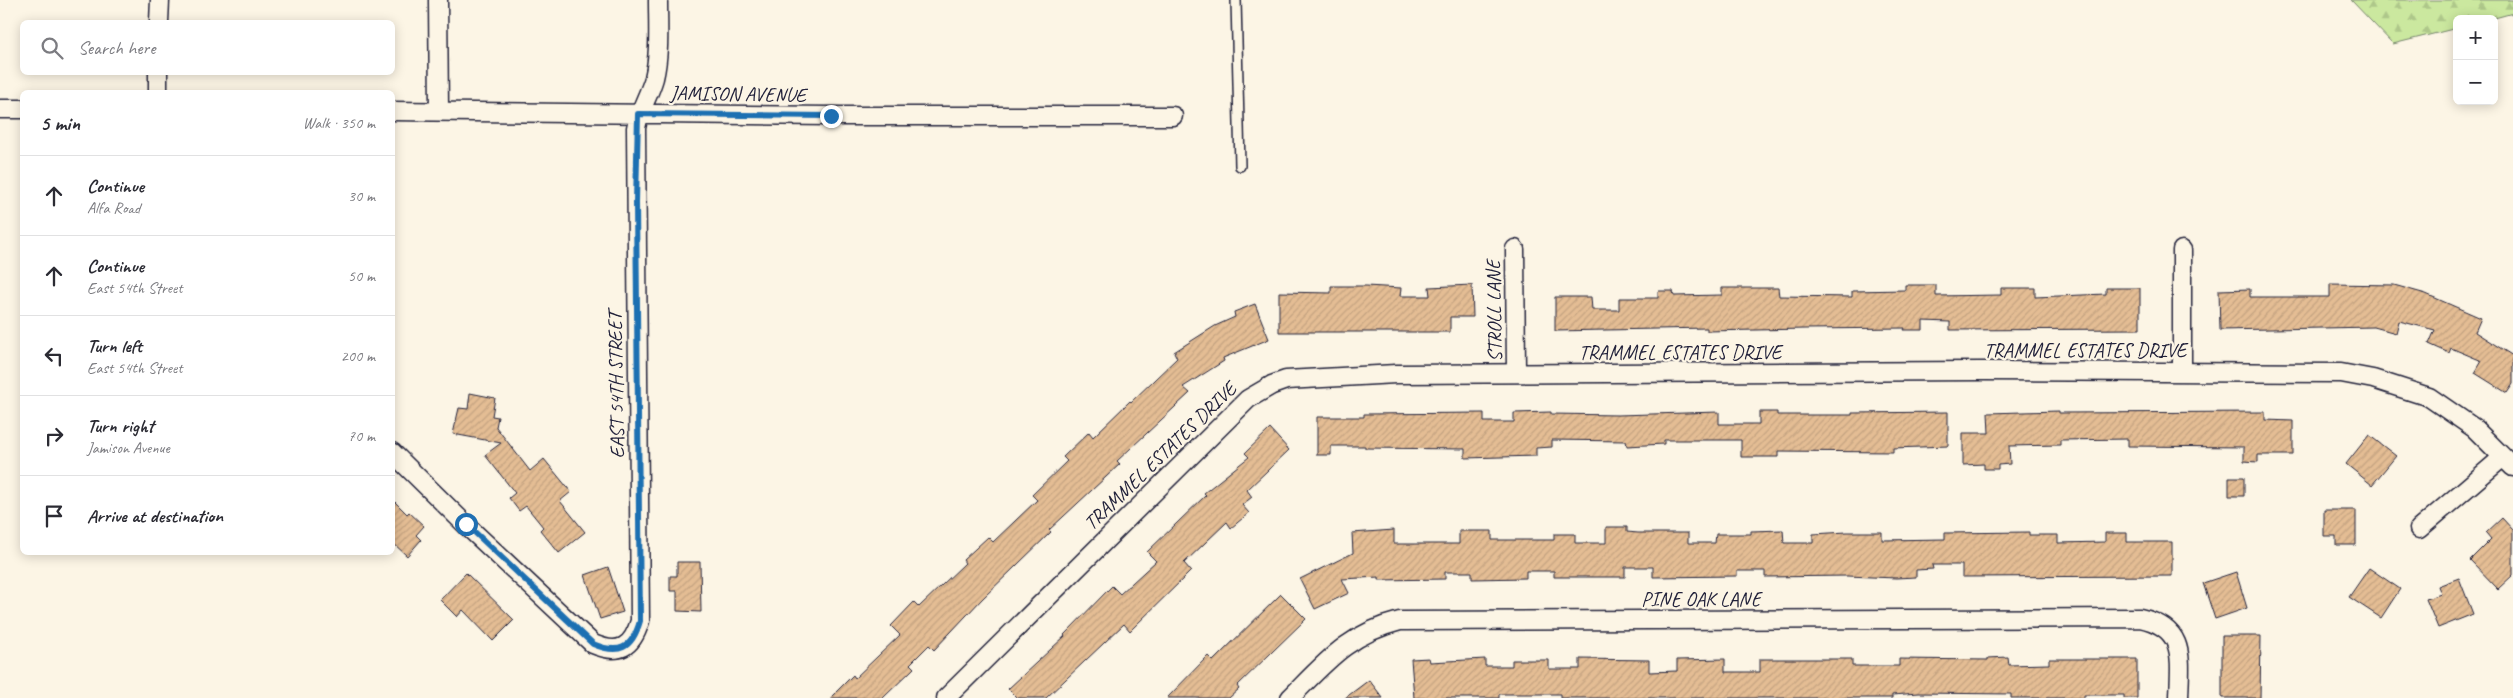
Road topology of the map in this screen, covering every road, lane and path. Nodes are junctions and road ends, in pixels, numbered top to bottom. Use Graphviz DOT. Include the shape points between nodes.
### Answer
graph roads {
  1 [pos="160,0"];
  2 [pos="438,0"];
  3 [pos="658,0"];
  4 [pos="1236,0"];
  5 [pos="159,20"];
  6 [pos="158,75"];
  7 [pos="158,90"];
  8 [pos="0,109"];
  9 [pos="20,109"];
  10 [pos="395,111"];
  11 [pos="439,112"];
  12 [pos="638,114"];
  13 [pos="1173,116"];
  14 [pos="1240,166"];
  15 [pos="1515,249"];
  16 [pos="2182,250"];
  17 [pos="2182,371"];
  18 [pos="1516,373"];
  19 [pos="395,455"];
  20 [pos="2508,462"];
  21 [pos="2419,530"];
  22 [pos="946,698"];
  23 [pos="1290,698"];
  24 [pos="2179,698"];
  1 -- 5 [label="street"];
  2 -- 11 [label="street"];
  3 -- 12 [label="street, EAST 54TH STREET" via="655,71 648,96"];
  4 -- 14 [label="lane"];
  6 -- 7 [label="street"];
  8 -- 9 [label="street"];
  10 -- 11 [label="street, JAMISON AVENUE"];
  11 -- 12 [label="street, JAMISON AVENUE"];
  12 -- 13 [label="street, JAMISON AVENUE"];
  12 -- 19 [label="street, EAST 54TH STREET" via="640,621 628,644 619,650 593,644"];
  15 -- 18 [label="street, STROLL LANE"];
  16 -- 17 [label="street"];
  17 -- 18 [label="street, TRAMMEL ESTATES DRIVE"];
  17 -- 20 [label="street, TRAMMEL ESTATES DRIVE" via="2341,373 2373,379 2429,397 2474,428"];
  18 -- 22 [label="street, TRAMMEL ESTATES DRIVE" via="1301,378 1260,391 1248,399"];
  20 -- 21 [label="street"];
  23 -- 24 [label="street, PINE OAK LANE" via="1351,640 1400,621 2140,618 2155,621 2170,630 2178,646"];
}
